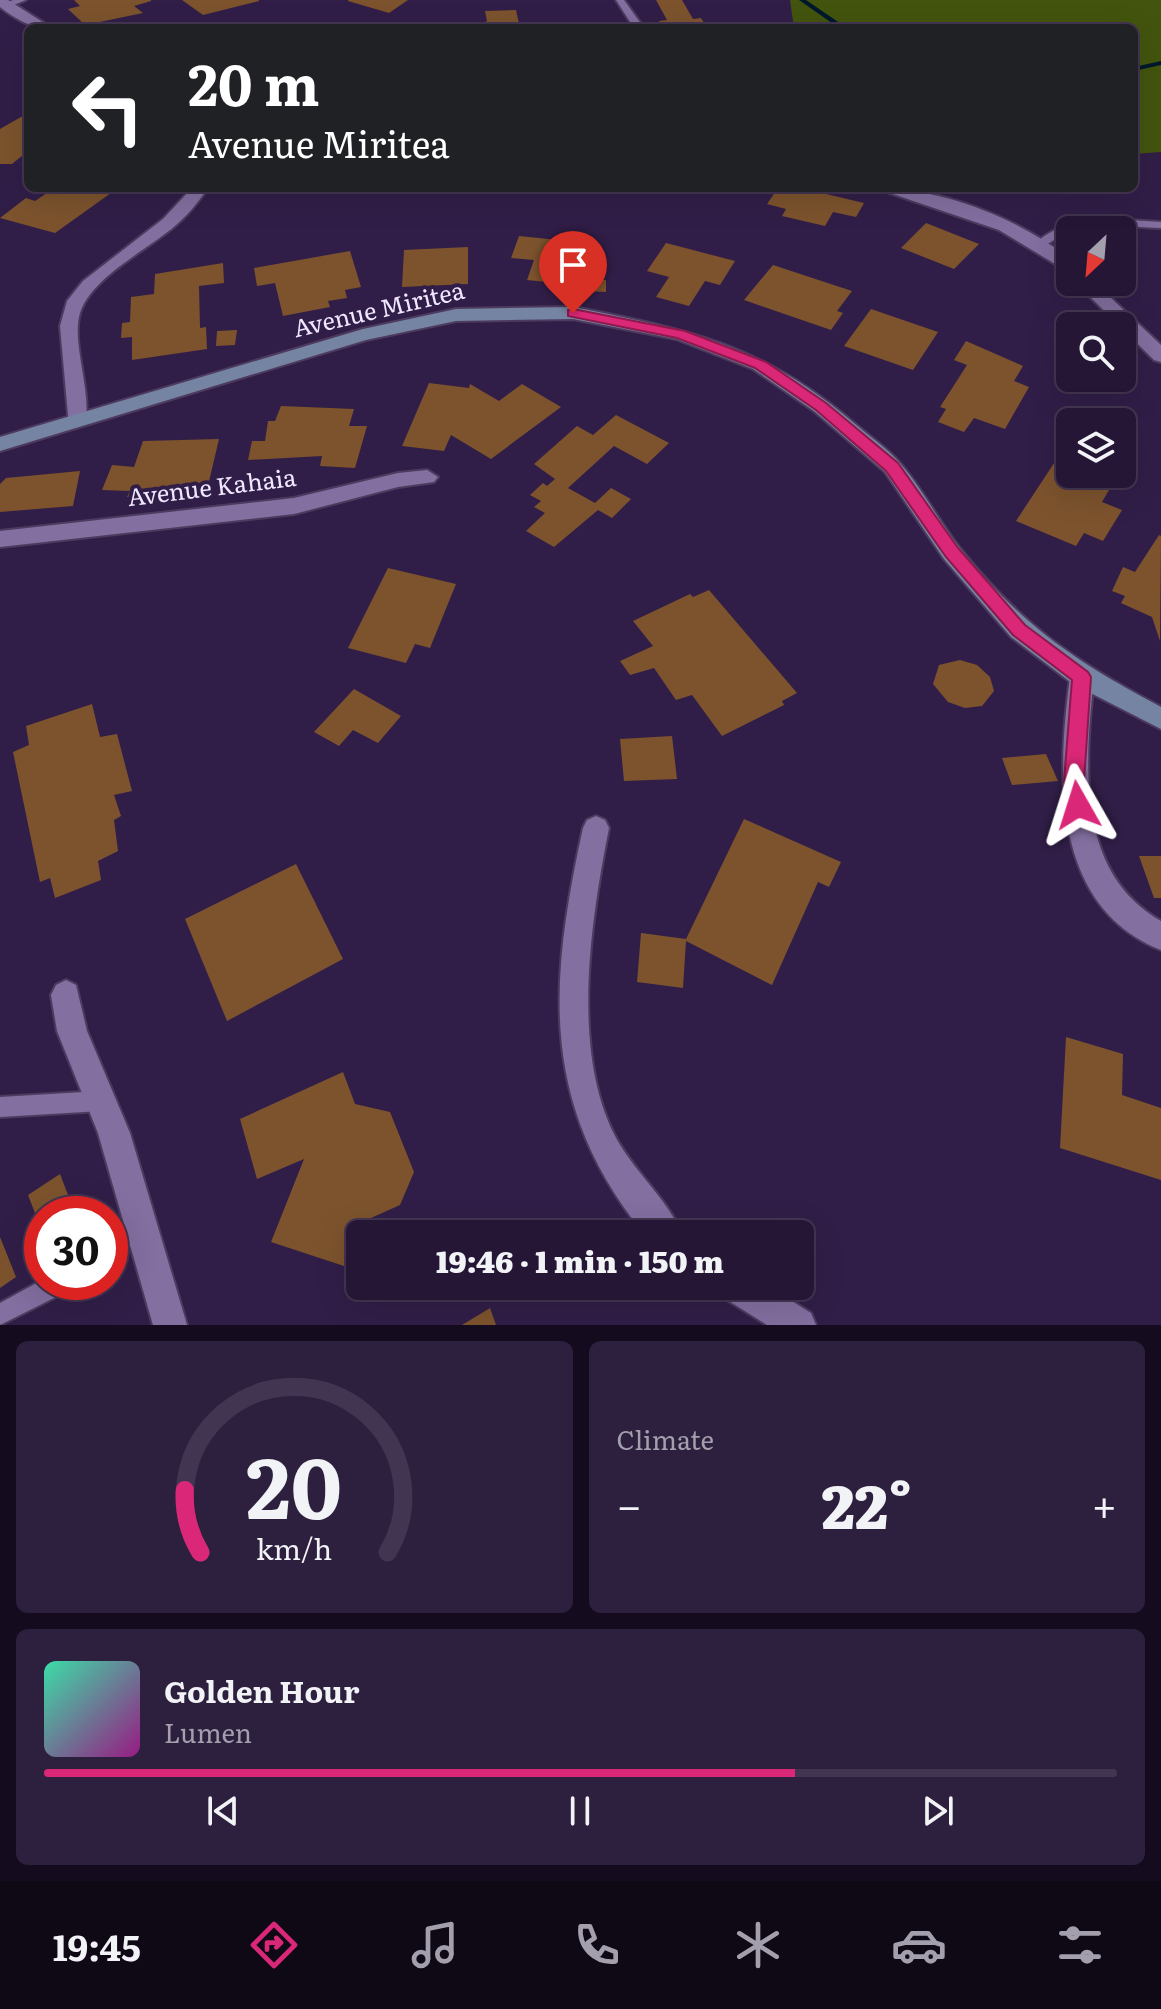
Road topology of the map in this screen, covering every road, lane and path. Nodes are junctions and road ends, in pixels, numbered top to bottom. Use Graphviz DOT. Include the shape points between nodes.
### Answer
graph roads {
  1 [pos="22,0"];
  2 [pos="620,0"];
  3 [pos="3,3"];
  4 [pos="38,24"];
  5 [pos="636,24"];
  6 [pos="197,192"];
  7 [pos="898,192"];
  8 [pos="1161,225"];
  9 [pos="1042,243"];
  10 [pos="1056,256"];
  11 [pos="1099,296"];
  12 [pos="1161,356"];
  13 [pos="76,421"];
  14 [pos="0,444"];
  15 [pos="427,477"];
  16 [pos="0,539"];
  17 [pos="1082,677"];
  18 [pos="1161,719"];
  19 [pos="596,828"];
  20 [pos="1161,936"];
  21 [pos="66,995"];
  22 [pos="101,1101"];
  23 [pos="0,1107"];
  24 [pos="653,1220"];
  25 [pos="141,1227"];
  26 [pos="128,1236"];
  27 [pos="28,1300"];
  28 [pos="759,1300"];
  29 [pos="0,1315"];
  30 [pos="170,1325"];
  31 [pos="799,1325"];
  1 -- 3 [label="lane"];
  2 -- 5 [label="lane"];
  3 -- 4 [label="street"];
  6 -- 13 [label="street" via="175,221 105,270 76,299 70,337 78,390"];
  7 -- 9 [label="street" via="982,215"];
  8 -- 9 [label="lane" via="1081,224 1058,229"];
  9 -- 10 [label="street"];
  11 -- 12 [label="street"];
  13 -- 14 [label="main road, Avenue Miritea"];
  13 -- 17 [label="main road, Avenue Miritea" via="348,340 456,315 573,313 680,334 760,365 821,406 892,467 952,553 1019,630"];
  15 -- 16 [label="street, Avenue Kahaia" via="294,506"];
  17 -- 18 [label="main road, Avenue Miritea"];
  17 -- 20 [label="street" via="1074,781 1087,850 1105,893 1127,917"];
  19 -- 24 [label="street" via="579,926 578,1044 590,1115 623,1184"];
  21 -- 22 [label="street" via="72,1031"];
  22 -- 23 [label="lane"];
  22 -- 25 [label="street"];
  25 -- 26 [label="lane"];
  25 -- 30 [label="street"];
  27 -- 29 [label="lane"];
  28 -- 31 [label="street"];
}
